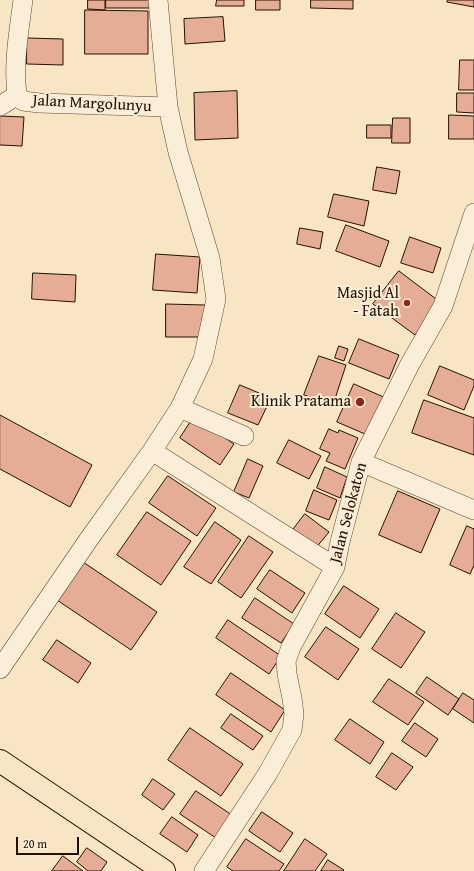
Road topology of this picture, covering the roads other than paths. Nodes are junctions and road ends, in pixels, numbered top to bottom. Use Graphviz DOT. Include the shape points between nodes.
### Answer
graph roads {
  1 [pos="23,0"];
  2 [pos="158,0"];
  3 [pos="17,95"];
  4 [pos="0,106"];
  5 [pos="168,107"];
  6 [pos="474,213"];
  7 [pos="180,408"];
  8 [pos="244,436"];
  9 [pos="152,451"];
  10 [pos="361,462"];
  11 [pos="474,510"];
  12 [pos="335,567"];
  13 [pos="0,669"];
  14 [pos="0,761"];
  15 [pos="164,871"];
  16 [pos="204,871"];
  1 -- 3 [label="street, Jalan Margolunyu" via="17,50"];
  2 -- 5 [label="street"];
  3 -- 4 [label="street"];
  3 -- 5 [label="street, Jalan Margolunyu" via="23,101 39,103"];
  5 -- 7 [label="street" via="178,152 210,258 216,299 203,358"];
  6 -- 10 [label="street, Jalan Selokaton" via="443,306 410,364"];
  7 -- 8 [label="street"];
  7 -- 9 [label="street"];
  9 -- 12 [label="street"];
  9 -- 13 [label="street"];
  10 -- 11 [label="street"];
  10 -- 12 [label="street, Jalan Selokaton"];
  12 -- 16 [label="street, Jalan Selokaton" via="291,647 286,661 294,714 292,730"];
  14 -- 15 [label="main road"];
}
